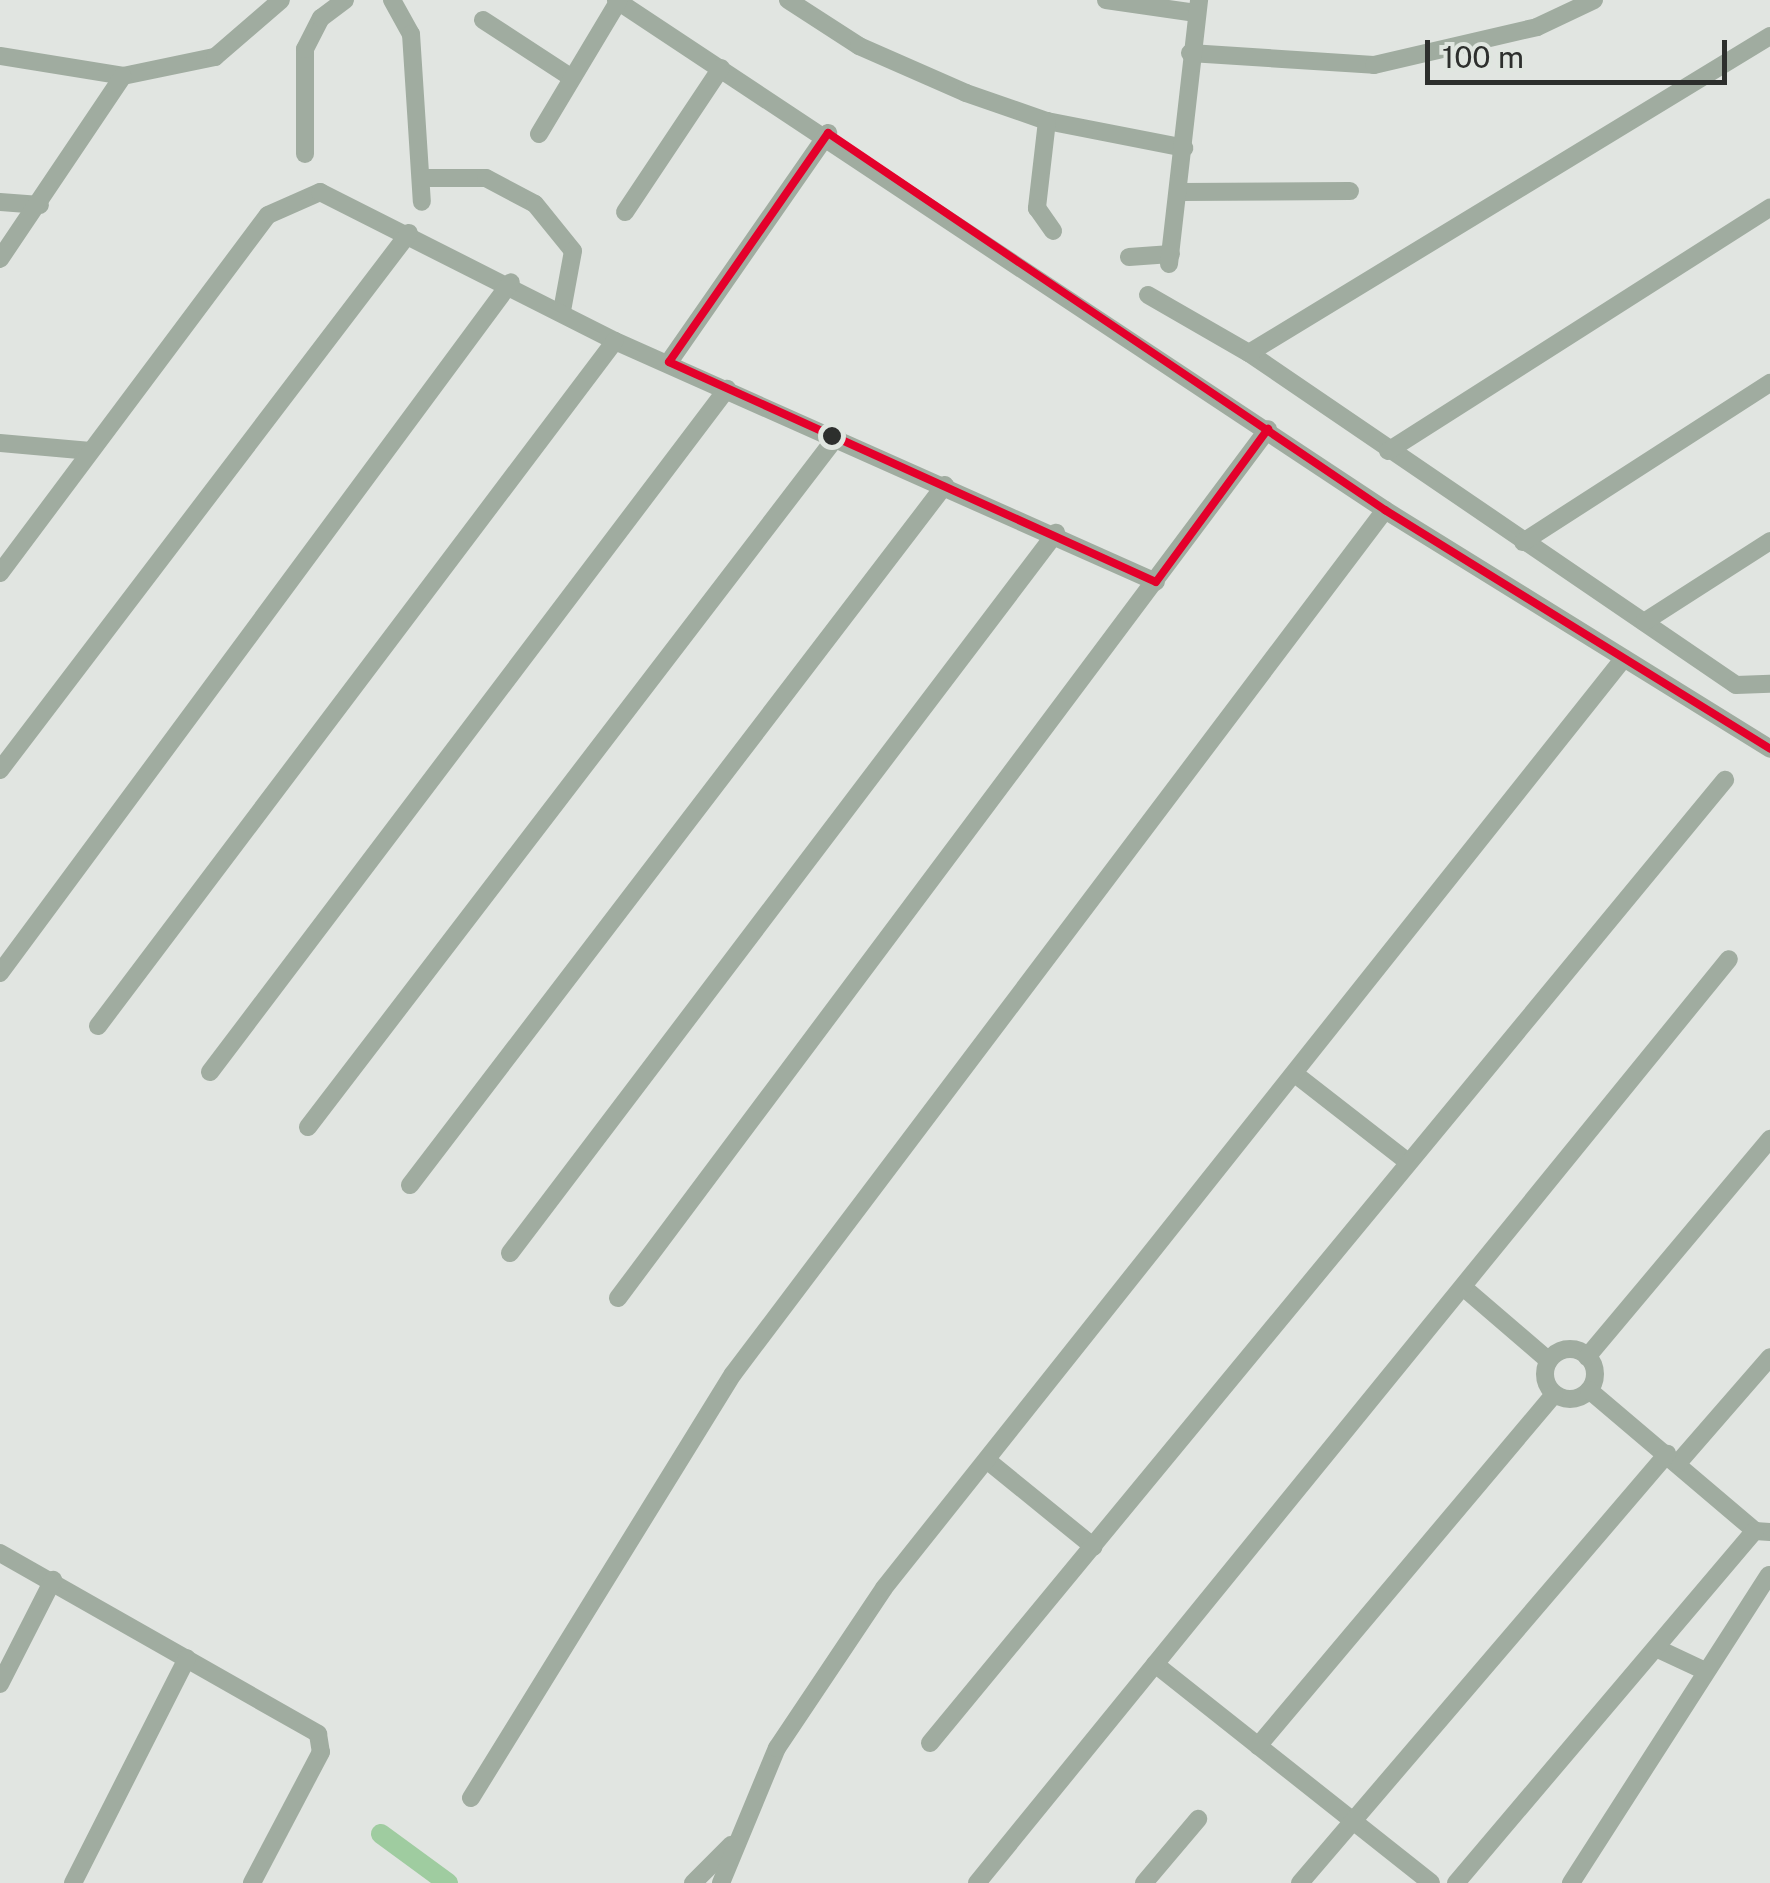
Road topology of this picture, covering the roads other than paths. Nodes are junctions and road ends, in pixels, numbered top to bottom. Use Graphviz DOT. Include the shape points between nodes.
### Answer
graph roads {
  1 [pos="282,0"];
  2 [pos="345,0"];
  3 [pos="392,0"];
  4 [pos="788,0"];
  5 [pos="1106,0"];
  6 [pos="1594,0"];
  7 [pos="617,1"];
  8 [pos="1198,7"];
  9 [pos="483,20"];
  10 [pos="1770,36"];
  11 [pos="1190,53"];
  12 [pos="0,56"];
  13 [pos="722,68"];
  14 [pos="123,76"];
  15 [pos="570,76"];
  16 [pos="1047,121"];
  17 [pos="828,133"];
  18 [pos="539,134"];
  19 [pos="1184,148"];
  20 [pos="305,154"];
  21 [pos="422,178"];
  22 [pos="1350,190"];
  23 [pos="1180,192"];
  24 [pos="0,202"];
  25 [pos="422,202"];
  26 [pos="40,204"];
  27 [pos="1770,208"];
  28 [pos="625,212"];
  29 [pos="1053,231"];
  30 [pos="409,233"];
  31 [pos="1129,257"];
  32 [pos="0,259"];
  33 [pos="511,282"];
  34 [pos="1148,295"];
  35 [pos="562,311"];
  36 [pos="615,341"];
  37 [pos="1249,353"];
  38 [pos="669,362"];
  39 [pos="1770,383"];
  40 [pos="727,389"];
  41 [pos="1268,430"];
  42 [pos="837,436"];
  43 [pos="0,443"];
  44 [pos="91,450"];
  45 [pos="1388,450"];
  46 [pos="945,485"];
  47 [pos="1385,510"];
  48 [pos="1056,534"];
  49 [pos="1770,541"];
  50 [pos="1523,542"];
  51 [pos="0,573"];
  52 [pos="1156,582"];
  53 [pos="1644,622"];
  54 [pos="1624,658"];
  55 [pos="1770,684"];
  56 [pos="1770,749"];
  57 [pos="0,770"];
  58 [pos="1724,780"];
  59 [pos="1729,959"];
  60 [pos="0,973"];
  61 [pos="98,1026"];
  62 [pos="210,1072"];
  63 [pos="1295,1074"];
  64 [pos="308,1126"];
  65 [pos="1770,1139"];
  66 [pos="1408,1162"];
  67 [pos="410,1185"];
  68 [pos="510,1253"];
  69 [pos="1463,1287"];
  70 [pos="618,1298"];
  71 [pos="1588,1356"];
  72 [pos="1770,1357"];
  73 [pos="1549,1361"];
  74 [pos="1589,1390"];
  75 [pos="1554,1394"];
  76 [pos="1673,1458"];
  77 [pos="988,1461"];
  78 [pos="1763,1531"];
  79 [pos="1094,1548"];
  80 [pos="0,1553"];
  81 [pos="1768,1575"];
  82 [pos="54,1580"];
  83 [pos="1656,1648"];
  84 [pos="187,1658"];
  85 [pos="1155,1664"];
  86 [pos="1706,1672"];
  87 [pos="0,1684"];
  88 [pos="930,1743"];
  89 [pos="1258,1746"];
  90 [pos="471,1798"];
  91 [pos="1198,1820"];
  92 [pos="1349,1824"];
  93 [pos="731,1844"];
  94 [pos="695,1879"];
  95 [pos="73,1883"];
  96 [pos="252,1883"];
  97 [pos="721,1883"];
  98 [pos="977,1883"];
  99 [pos="1144,1883"];
  100 [pos="1300,1883"];
  101 [pos="1430,1883"];
  102 [pos="1456,1883"];
  103 [pos="1571,1883"];
  1 -- 14 [label="street" via="215,56"];
  2 -- 20 [label="street" via="321,18 304,50"];
  3 -- 21 [label="street" via="411,34"];
  4 -- 16 [label="street" via="858,46"];
  5 -- 8 [label="street"];
  6 -- 11 [label="street" via="1537,26 1374,64"];
  7 -- 13 [label="street"];
  7 -- 15 [label="street"];
  8 -- 11 [label="street"];
  9 -- 15 [label="street"];
  10 -- 37 [label="street"];
  11 -- 19 [label="street"];
  12 -- 14 [label="street"];
  13 -- 17 [label="street"];
  13 -- 28 [label="street"];
  14 -- 26 [label="street"];
  15 -- 18 [label="street"];
  16 -- 19 [label="street"];
  16 -- 29 [label="street" via="1037,208"];
  17 -- 38 [label="street"];
  17 -- 41 [label="street"];
  19 -- 23 [label="street"];
  21 -- 25 [label="street"];
  21 -- 35 [label="street" via="486,178 535,204 572,251"];
  22 -- 23 [label="street"];
  23 -- 31 [label="street" via="1170,259"];
  24 -- 26 [label="street"];
  26 -- 32 [label="street"];
  27 -- 45 [label="street"];
  30 -- 33 [label="street"];
  30 -- 44 [label="street" via="320,192 268,215"];
  30 -- 57 [label="street"];
  33 -- 35 [label="street"];
  33 -- 60 [label="street"];
  34 -- 37 [label="street"];
  35 -- 36 [label="street"];
  36 -- 38 [label="street"];
  36 -- 61 [label="street"];
  37 -- 45 [label="street"];
  38 -- 40 [label="street"];
  39 -- 50 [label="street"];
  40 -- 42 [label="street"];
  40 -- 62 [label="street"];
  41 -- 47 [label="street"];
  41 -- 52 [label="street"];
  42 -- 46 [label="street"];
  42 -- 64 [label="street"];
  43 -- 44 [label="street"];
  44 -- 51 [label="street"];
  45 -- 50 [label="street"];
  46 -- 48 [label="street"];
  46 -- 67 [label="street"];
  47 -- 54 [label="street"];
  47 -- 90 [label="street" via="733,1374"];
  48 -- 52 [label="street"];
  48 -- 68 [label="street"];
  49 -- 53 [label="street"];
  50 -- 53 [label="street"];
  52 -- 70 [label="street"];
  53 -- 55 [label="street" via="1736,685"];
  54 -- 56 [label="street"];
  54 -- 63 [label="street"];
  58 -- 66 [label="street"];
  59 -- 69 [label="street"];
  63 -- 66 [label="street"];
  63 -- 77 [label="street"];
  65 -- 71 [label="street"];
  66 -- 79 [label="street"];
  69 -- 73 [label="street"];
  69 -- 85 [label="street"];
  71 -- 73 [label="street" via="1567,1350"];
  71 -- 74 [label="street"];
  72 -- 76 [label="street"];
  73 -- 75 [label="street"];
  74 -- 75 [label="street" via="1572,1399"];
  74 -- 76 [label="street"];
  75 -- 89 [label="street"];
  76 -- 78 [label="street"];
  76 -- 92 [label="street"];
  77 -- 79 [label="street"];
  77 -- 93 [label="street" via="840,1648"];
  78 -- 83 [label="street"];
  79 -- 88 [label="street"];
  80 -- 82 [label="street"];
  81 -- 86 [label="street"];
  82 -- 84 [label="street"];
  82 -- 87 [label="street"];
  83 -- 86 [label="street"];
  83 -- 102 [label="street"];
  84 -- 95 [label="street"];
  84 -- 96 [label="street" via="312,1727 321,1741"];
  85 -- 89 [label="street"];
  85 -- 98 [label="street"];
  86 -- 103 [label="street"];
  89 -- 92 [label="street"];
  91 -- 99 [label="street"];
  92 -- 100 [label="street"];
  92 -- 101 [label="street"];
  93 -- 94 [label="street"];
  93 -- 97 [label="street"];
}
